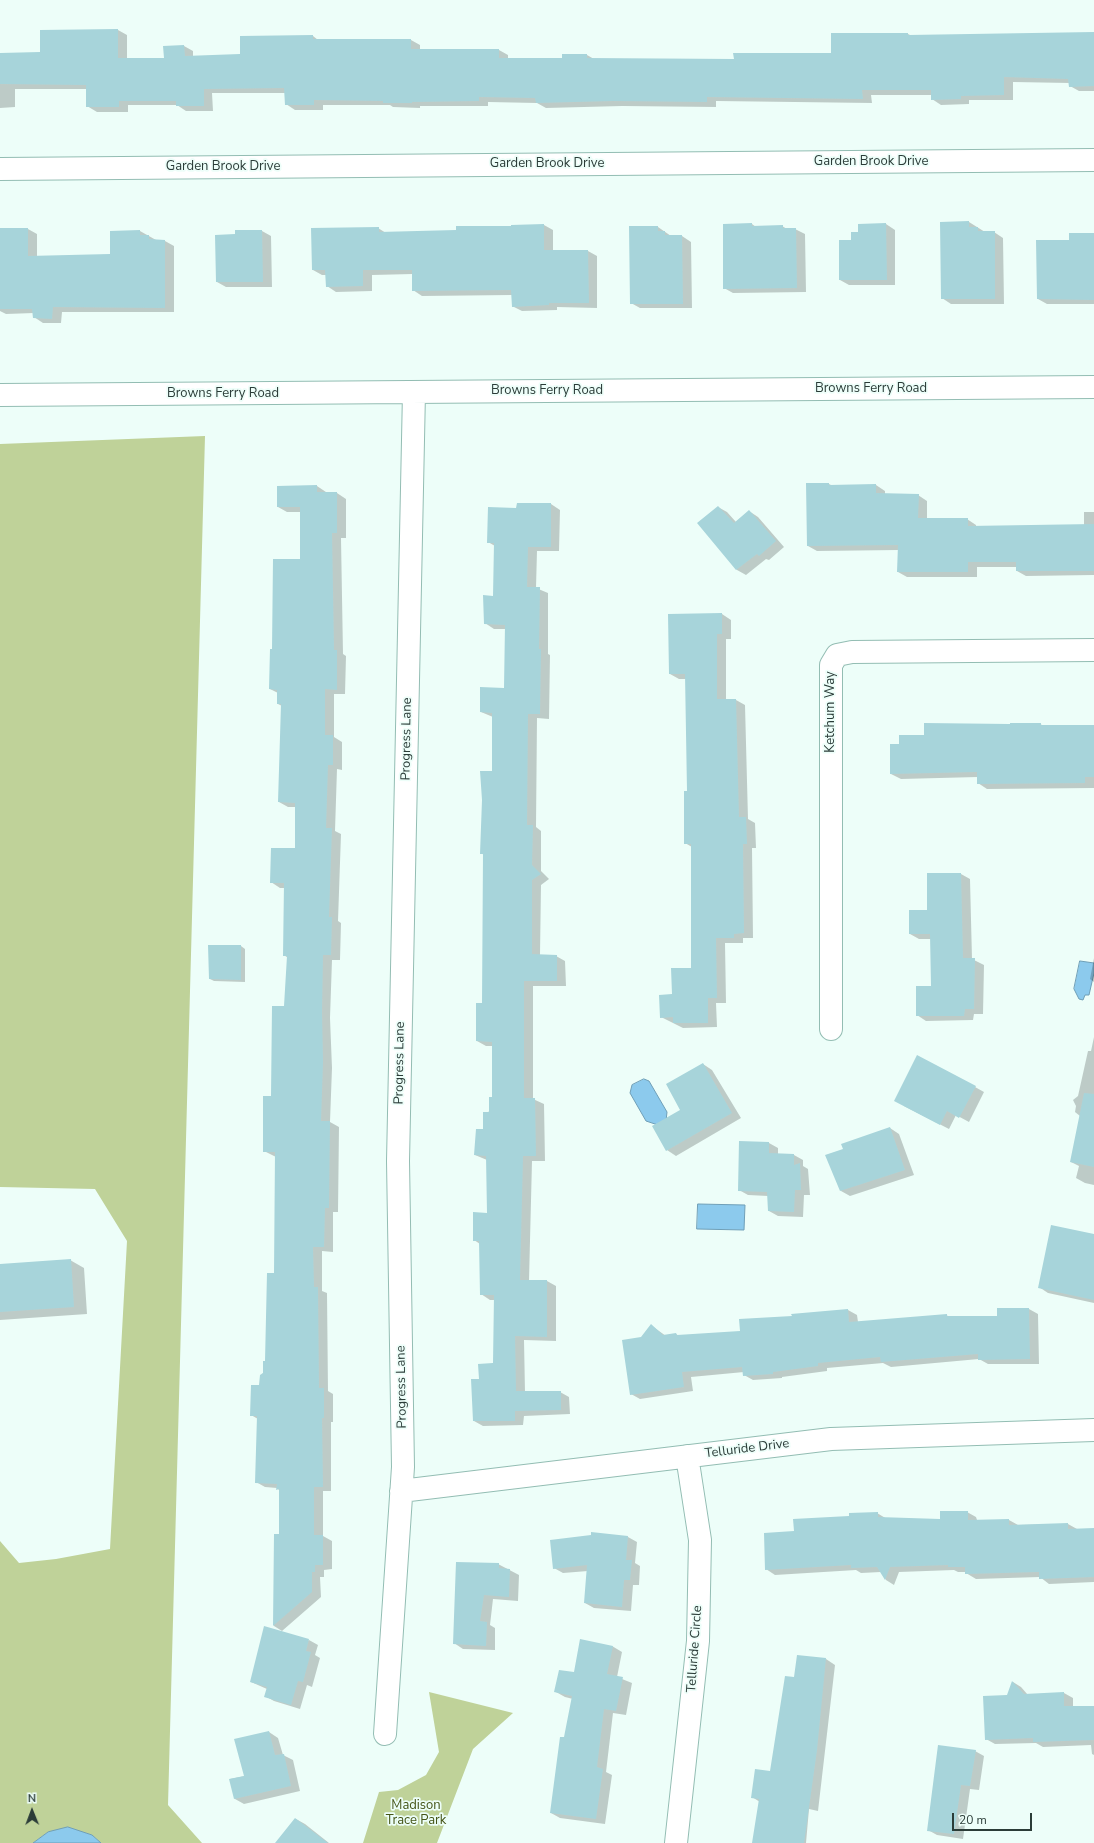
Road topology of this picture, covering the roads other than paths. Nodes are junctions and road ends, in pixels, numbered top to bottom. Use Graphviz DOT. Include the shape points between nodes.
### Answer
graph roads {
  1 [pos="1094,160"];
  2 [pos="0,169"];
  3 [pos="1094,387"];
  4 [pos="414,392"];
  5 [pos="0,395"];
  6 [pos="1094,650"];
  7 [pos="831,1028"];
  8 [pos="1094,1430"];
  9 [pos="687,1456"];
  10 [pos="401,1491"];
  11 [pos="385,1734"];
  12 [pos="676,1843"];
  1 -- 2 [label="street, Garden Brook Drive"];
  3 -- 4 [label="street, Browns Ferry Road"];
  4 -- 5 [label="street, Browns Ferry Road"];
  4 -- 10 [label="street, Progress Lane" via="398,1161 403,1467"];
  6 -- 7 [label="street, Ketchum Way" via="852,652 837,655 830,665"];
  8 -- 9 [label="street, Telluride Drive" via="831,1439"];
  9 -- 10 [label="street, Telluride Drive"];
  9 -- 12 [label="street, Telluride Circle" via="700,1540 698,1640"];
  10 -- 11 [label="street, Progress Lane"];
}
